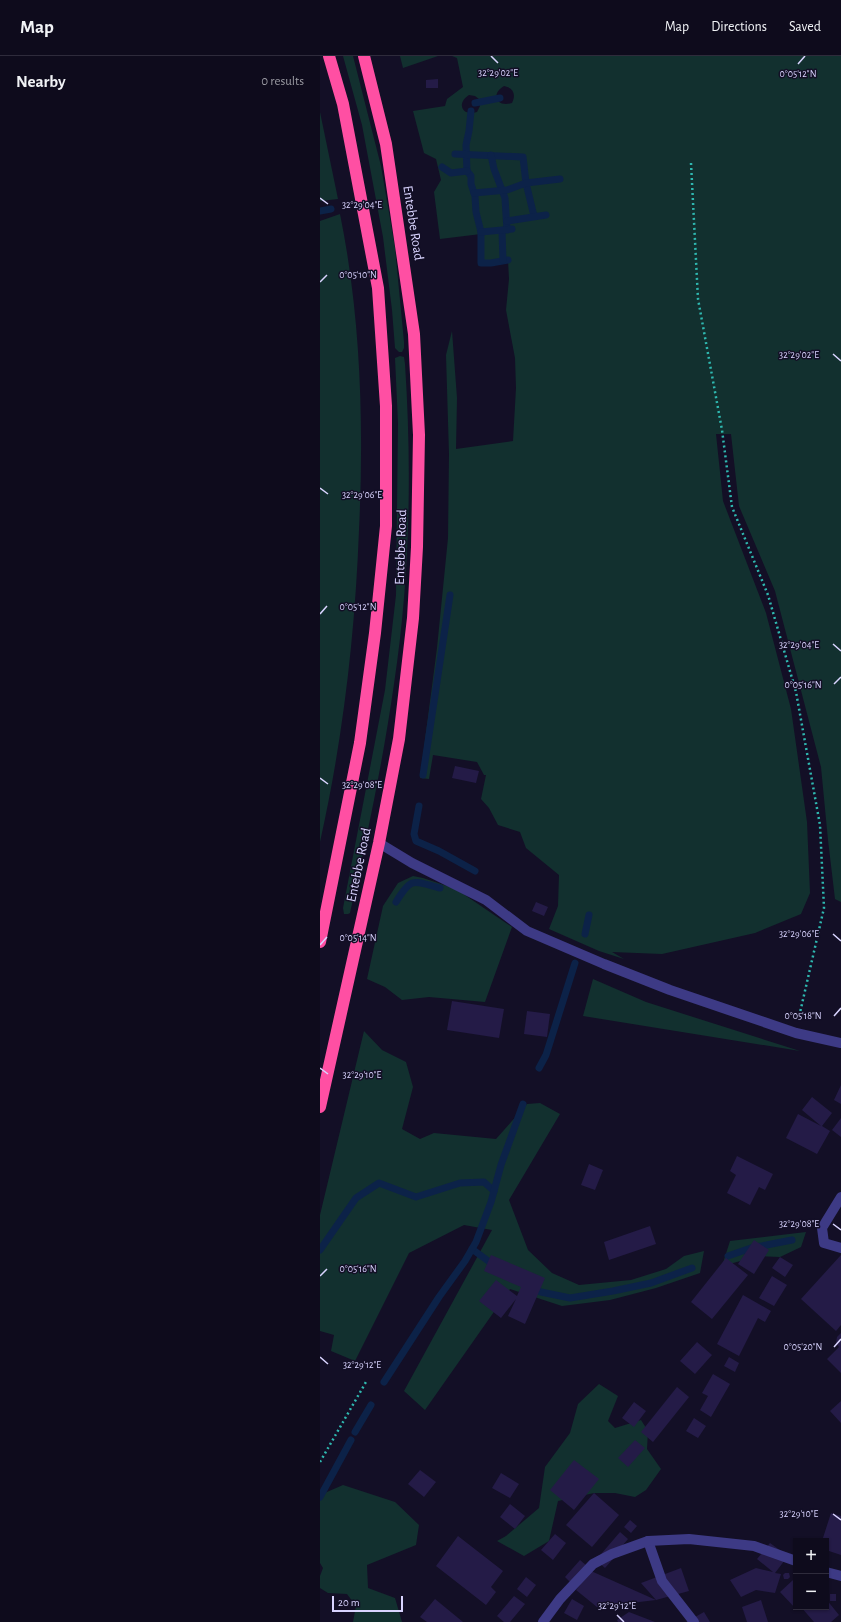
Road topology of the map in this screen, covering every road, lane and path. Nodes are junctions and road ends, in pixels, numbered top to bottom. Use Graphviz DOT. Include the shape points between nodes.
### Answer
graph roads {
  1 [pos="329,56"];
  2 [pos="364,56"];
  3 [pos="691,163"];
  4 [pos="379,843"];
  5 [pos="320,942"];
  6 [pos="796,1033"];
  7 [pos="841,1043"];
  8 [pos="320,1107"];
  9 [pos="841,1197"];
  10 [pos="841,1248"];
  11 [pos="366,1382"];
  12 [pos="320,1462"];
  13 [pos="648,1541"];
  14 [pos="793,1560"];
  15 [pos="829,1573"];
  16 [pos="841,1576"];
  17 [pos="543,1622"];
  18 [pos="694,1622"];
  1 -- 5 [label="highway, Entebbe Road" via="343,104 378,288 386,406 386,526 360,743"];
  2 -- 4 [label="highway, Entebbe Road" via="386,144 414,334 419,435 413,618 399,739"];
  3 -- 6 [label="path" via="698,299 722,430 732,507 768,595 796,692 820,825 824,908"];
  4 -- 6 [label="street" via="412,863 486,900 527,931 663,987"];
  4 -- 8 [label="highway, Entebbe Road"];
  6 -- 7 [label="street"];
  9 -- 10 [label="street" via="822,1228 824,1243"];
  11 -- 12 [label="path"];
  13 -- 14 [label="street" via="689,1539 754,1546"];
  13 -- 17 [label="street" via="593,1564 560,1599"];
  13 -- 18 [label="street" via="662,1581"];
  15 -- 16 [label="street"];
}
